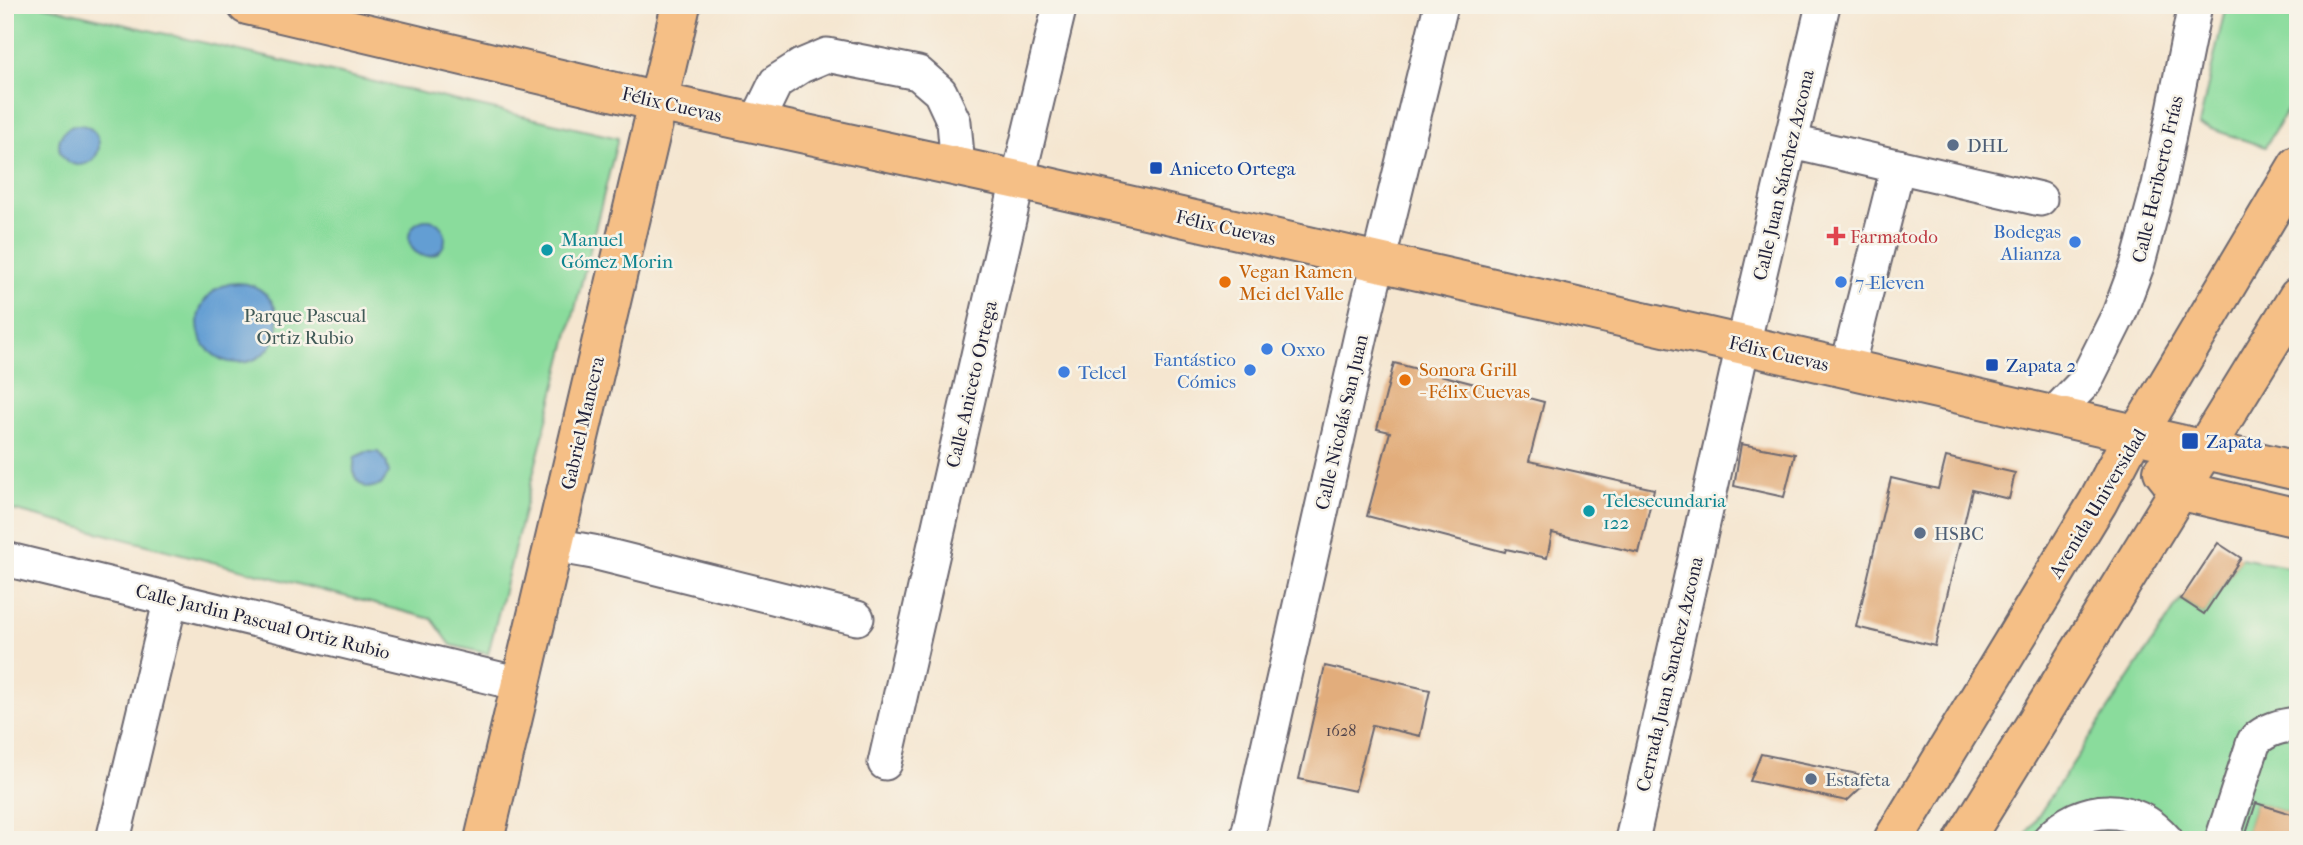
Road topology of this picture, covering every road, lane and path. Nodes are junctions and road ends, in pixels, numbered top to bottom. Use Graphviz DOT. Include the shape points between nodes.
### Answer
graph roads {
  1 [pos="247,5"];
  2 [pos="681,5"];
  3 [pos="1060,5"];
  4 [pos="1441,5"];
  5 [pos="1823,5"];
  6 [pos="2195,5"];
  7 [pos="310,12"];
  8 [pos="658,102"];
  9 [pos="756,123"];
  10 [pos="1792,142"];
  11 [pos="2298,165"];
  12 [pos="1898,166"];
  13 [pos="958,167"];
  14 [pos="1018,180"];
  15 [pos="2040,199"];
  16 [pos="1378,262"];
  17 [pos="2298,296"];
  18 [pos="1743,345"];
  19 [pos="1847,368"];
  20 [pos="2053,415"];
  21 [pos="2134,433"];
  22 [pos="2204,449"];
  23 [pos="2298,471"];
  24 [pos="2174,496"];
  25 [pos="2298,518"];
  26 [pos="2298,534"];
  27 [pos="553,545"];
  28 [pos="5,559"];
  29 [pos="171,598"];
  30 [pos="857,618"];
  31 [pos="520,684"];
  32 [pos="2298,724"];
  33 [pos="885,763"];
  34 [pos="113,840"];
  35 [pos="484,840"];
  36 [pos="1247,840"];
  37 [pos="1632,840"];
  38 [pos="1893,840"];
  39 [pos="1964,840"];
  40 [pos="2049,840"];
  41 [pos="2166,840"];
  42 [pos="2222,840"];
  1 -- 7 [label="main road, Félix Cuevas"];
  2 -- 8 [label="main road, Gabriel Mancera"];
  3 -- 14 [label="street, Calle Aniceto Ortega"];
  4 -- 16 [label="street, Calle Nicolás San Juan"];
  5 -- 10 [label="street, Calle Juan Sánchez Azcona"];
  6 -- 20 [label="street, Calle Heriberto Frías" via="2159,185 2138,263 2085,382"];
  7 -- 8 [label="main road, Félix Cuevas"];
  8 -- 9 [label="main road, Félix Cuevas"];
  8 -- 27 [label="main road, Gabriel Mancera"];
  9 -- 13 [label="main road, Félix Cuevas"];
  9 -- 13 [label="street" via="776,82 827,55 918,73 940,92 954,122"];
  10 -- 12 [label="street"];
  10 -- 18 [label="street, Calle Juan Sánchez Azcona"];
  11 -- 21 [label="main road, Avenida Universidad" via="2144,424"];
  12 -- 15 [label="street"];
  12 -- 19 [label="street"];
  13 -- 14 [label="main road, Félix Cuevas"];
  14 -- 16 [label="main road, Félix Cuevas"];
  14 -- 33 [label="street, Calle Aniceto Ortega"];
  16 -- 18 [label="main road, Félix Cuevas"];
  16 -- 36 [label="street, Calle Nicolás San Juan"];
  17 -- 22 [label="main road"];
  18 -- 19 [label="main road, Félix Cuevas"];
  18 -- 37 [label="street, Cerrada Juan Sanchez Azcona"];
  19 -- 20 [label="main road, Félix Cuevas"];
  20 -- 21 [label="main road, Félix Cuevas"];
  21 -- 22 [label="main road, Félix Cuevas"];
  21 -- 24 [label="main road"];
  21 -- 38 [label="main road, Avenida Universidad" via="2098,502"];
  22 -- 23 [label="main road, Félix Cuevas"];
  22 -- 24 [label="main road"];
  24 -- 25 [label="main road"];
  24 -- 26 [label="street"];
  24 -- 39 [label="main road"];
  27 -- 30 [label="street"];
  27 -- 31 [label="main road, Gabriel Mancera"];
  28 -- 29 [label="street, Calle Jardin Pascual Ortiz Rubio"];
  29 -- 31 [label="street, Calle Jardin Pascual Ortiz Rubio"];
  29 -- 34 [label="street"];
  31 -- 35 [label="main road, Gabriel Mancera"];
  32 -- 42 [label="street" via="2278,727 2254,741"];
  40 -- 41 [label="street" via="2075,818 2110,811 2146,821"];
}
